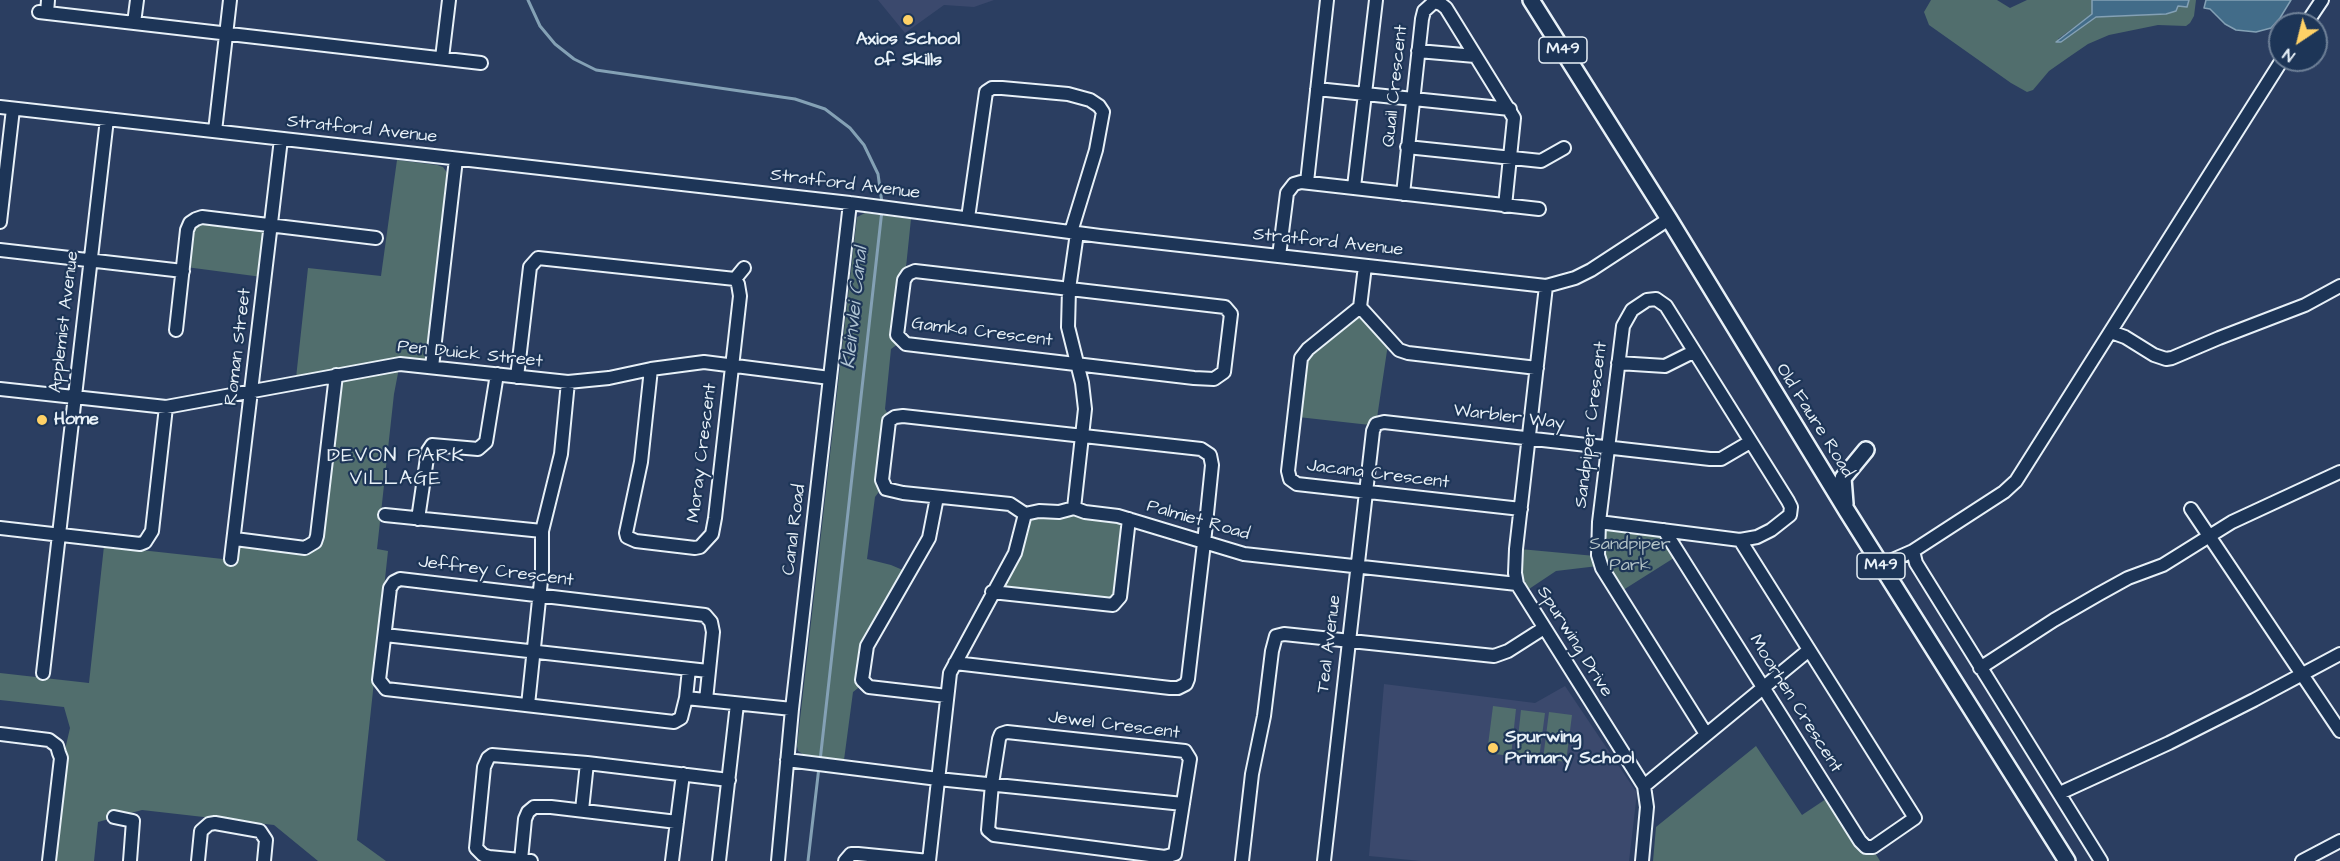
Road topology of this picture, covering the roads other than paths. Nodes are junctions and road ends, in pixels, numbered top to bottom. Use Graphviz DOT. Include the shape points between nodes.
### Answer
graph roads {
  1 [pos="137,0"];
  2 [pos="230,0"];
  3 [pos="449,0"];
  4 [pos="1327,0"];
  5 [pos="1376,0"];
  6 [pos="1531,0"];
  7 [pos="45,8"];
  8 [pos="134,23"];
  9 [pos="226,33"];
  10 [pos="1418,51"];
  11 [pos="1475,56"];
  12 [pos="442,58"];
  13 [pos="481,63"];
  14 [pos="2274,72"];
  15 [pos="1317,89"];
  16 [pos="1366,95"];
  17 [pos="1412,99"];
  18 [pos="0,107"];
  19 [pos="13,109"];
  20 [pos="1510,109"];
  21 [pos="106,119"];
  22 [pos="215,131"];
  23 [pos="281,139"];
  24 [pos="1407,147"];
  25 [pos="1564,147"];
  26 [pos="456,159"];
  27 [pos="1511,159"];
  28 [pos="1307,182"];
  29 [pos="1354,187"];
  30 [pos="1403,194"];
  31 [pos="850,203"];
  32 [pos="1505,206"];
  33 [pos="1539,209"];
  34 [pos="968,218"];
  35 [pos="1669,219"];
  36 [pos="0,222"];
  37 [pos="272,226"];
  38 [pos="1074,232"];
  39 [pos="376,238"];
  40 [pos="0,250"];
  41 [pos="1279,256"];
  42 [pos="90,260"];
  43 [pos="1365,266"];
  44 [pos="744,268"];
  45 [pos="183,271"];
  46 [pos="735,279"];
  47 [pos="1546,286"];
  48 [pos="2340,286"];
  49 [pos="1070,289"];
  50 [pos="1360,307"];
  51 [pos="176,330"];
  52 [pos="2111,332"];
  53 [pos="1693,352"];
  54 [pos="1076,363"];
  55 [pos="1618,363"];
  56 [pos="732,364"];
  57 [pos="432,367"];
  58 [pos="1537,368"];
  59 [pos="651,369"];
  60 [pos="496,374"];
  61 [pos="336,375"];
  62 [pos="517,377"];
  63 [pos="830,378"];
  64 [pos="567,382"];
  65 [pos="0,389"];
  66 [pos="252,390"];
  67 [pos="75,398"];
  68 [pos="166,407"];
  69 [pos="1373,431"];
  70 [pos="1083,438"];
  71 [pos="1529,438"];
  72 [pos="1750,442"];
  73 [pos="1608,448"];
  74 [pos="1866,450"];
  75 [pos="2340,472"];
  76 [pos="1366,492"];
  77 [pos="936,497"];
  78 [pos="1074,508"];
  79 [pos="1521,509"];
  80 [pos="2191,509"];
  81 [pos="1847,511"];
  82 [pos="1025,514"];
  83 [pos="384,515"];
  84 [pos="418,519"];
  85 [pos="1129,519"];
  86 [pos="1599,522"];
  87 [pos="0,528"];
  88 [pos="1664,530"];
  89 [pos="542,531"];
  90 [pos="59,534"];
  91 [pos="2209,535"];
  92 [pos="235,539"];
  93 [pos="1740,540"];
  94 [pos="1204,543"];
  95 [pos="1913,551"];
  96 [pos="231,559"];
  97 [pos="1881,565"];
  98 [pos="1357,567"];
  99 [pos="1516,584"];
  100 [pos="992,592"];
  101 [pos="540,596"];
  102 [pos="1544,628"];
  103 [pos="385,635"];
  104 [pos="1348,641"];
  105 [pos="1809,650"];
  106 [pos="533,652"];
  107 [pos="2340,654"];
  108 [pos="955,663"];
  109 [pos="1980,668"];
  110 [pos="688,669"];
  111 [pos="708,671"];
  112 [pos="43,673"];
  113 [pos="2300,675"];
  114 [pos="1763,688"];
  115 [pos="947,696"];
  116 [pos="686,698"];
  117 [pos="706,700"];
  118 [pos="737,704"];
  119 [pos="528,705"];
  120 [pos="792,709"];
  121 [pos="2340,731"];
  122 [pos="0,734"];
  123 [pos="1706,734"];
  124 [pos="791,761"];
  125 [pos="587,763"];
  126 [pos="683,774"];
  127 [pos="938,779"];
  128 [pos="729,780"];
  129 [pos="992,784"];
  130 [pos="1644,786"];
  131 [pos="2060,793"];
  132 [pos="1183,804"];
  133 [pos="582,810"];
  134 [pos="114,817"];
  135 [pos="677,822"];
  136 [pos="2340,841"];
  137 [pos="526,860"];
  138 [pos="49,861"];
  139 [pos="130,861"];
  140 [pos="198,861"];
  141 [pos="264,861"];
  142 [pos="672,861"];
  143 [pos="719,861"];
  144 [pos="778,861"];
  145 [pos="845,861"];
  146 [pos="929,861"];
  147 [pos="1242,861"];
  148 [pos="1324,861"];
  149 [pos="1642,861"];
  150 [pos="2067,861"];
  151 [pos="2101,861"];
  152 [pos="2302,861"];
  1 -- 8 [label="street"];
  2 -- 9 [label="street"];
  3 -- 12 [label="street"];
  4 -- 15 [label="street"];
  5 -- 16 [label="street"];
  6 -- 35 [label="main road, Old Faure Road / M49"];
  7 -- 8 [label="street"];
  8 -- 9 [label="street"];
  9 -- 12 [label="street"];
  9 -- 22 [label="street"];
  10 -- 11 [label="street"];
  10 -- 11 [label="street, Quail Crescent" via="1424,11 1434,2 1446,8"];
  10 -- 17 [label="street, Quail Crescent"];
  11 -- 20 [label="street, Quail Crescent"];
  12 -- 13 [label="street"];
  14 -- 52 [label="street"];
  15 -- 16 [label="street"];
  15 -- 28 [label="street"];
  16 -- 17 [label="street"];
  16 -- 29 [label="street"];
  17 -- 20 [label="street"];
  17 -- 24 [label="street, Quail Crescent"];
  18 -- 19 [label="street, Stratford Avenue"];
  19 -- 21 [label="street, Stratford Avenue"];
  19 -- 36 [label="street"];
  20 -- 27 [label="street, Quail Crescent" via="1515,123"];
  21 -- 22 [label="street, Stratford Avenue"];
  21 -- 42 [label="street, Applemist Avenue"];
  22 -- 23 [label="street, Stratford Avenue"];
  23 -- 26 [label="street, Stratford Avenue"];
  23 -- 37 [label="street, Roman Street"];
  24 -- 27 [label="street"];
  24 -- 30 [label="street, Quail Crescent"];
  25 -- 27 [label="street" via="1541,161"];
  26 -- 31 [label="street, Stratford Avenue"];
  26 -- 57 [label="street"];
  27 -- 32 [label="street, Quail Crescent"];
  28 -- 29 [label="street"];
  28 -- 41 [label="street" via="1294,184 1287,193"];
  29 -- 30 [label="street"];
  30 -- 32 [label="street"];
  31 -- 34 [label="street, Stratford Avenue"];
  31 -- 63 [label="street, Canal Road"];
  32 -- 33 [label="street"];
  34 -- 38 [label="street, Stratford Avenue"];
  34 -- 38 [label="street" via="986,92 992,88 1068,94 1090,100 1102,112"];
  35 -- 47 [label="street, Stratford Avenue" via="1592,270"];
  35 -- 81 [label="main road, Old Faure Road / M49"];
  37 -- 39 [label="street"];
  37 -- 45 [label="street" via="196,219 187,230"];
  37 -- 66 [label="street, Roman Street"];
  38 -- 41 [label="street, Stratford Avenue"];
  38 -- 49 [label="street"];
  40 -- 42 [label="street"];
  41 -- 43 [label="street, Stratford Avenue"];
  42 -- 45 [label="street"];
  42 -- 67 [label="street, Applemist Avenue"];
  43 -- 47 [label="street, Stratford Avenue"];
  43 -- 50 [label="street"];
  44 -- 46 [label="street"];
  45 -- 51 [label="street"];
  46 -- 56 [label="street" via="740,296"];
  46 -- 62 [label="street" via="538,258 530,267"];
  47 -- 58 [label="street, Spurwing Drive"];
  48 -- 52 [label="street" via="2305,305 2172,358 2154,355"];
  49 -- 54 [label="street" via="1068,327"];
  49 -- 54 [label="street" via="1218,305 1231,314 1224,372 1214,379"];
  49 -- 54 [label="street, Gamka Crescent" via="911,272 904,280 897,335 906,345"];
  50 -- 58 [label="street" via="1403,352"];
  50 -- 76 [label="street, Jacana Crescent" via="1303,355 1288,471 1297,484"];
  52 -- 95 [label="street" via="2016,481"];
  53 -- 55 [label="street" via="1665,366"];
  53 -- 55 [label="street, Sandpiper Crescent" via="1666,306 1651,299 1632,310 1623,326"];
  53 -- 72 [label="street"];
  54 -- 70 [label="street" via="1084,396"];
  55 -- 73 [label="street, Sandpiper Crescent"];
  56 -- 59 [label="street, Pen Duick Street" via="704,362"];
  56 -- 59 [label="street, Moray Crescent" via="712,534 705,544 695,548 636,541 626,533 641,462"];
  56 -- 63 [label="street, Pen Duick Street"];
  57 -- 60 [label="street, Pen Duick Street"];
  57 -- 61 [label="street, Pen Duick Street" via="390,364"];
  58 -- 71 [label="street, Spurwing Drive"];
  59 -- 64 [label="street, Pen Duick Street"];
  60 -- 62 [label="street, Pen Duick Street"];
  60 -- 84 [label="street" via="486,442 478,449 432,445 428,451"];
  61 -- 66 [label="street, Pen Duick Street"];
  61 -- 92 [label="street" via="315,542 305,548"];
  62 -- 64 [label="street, Pen Duick Street"];
  63 -- 120 [label="street, Canal Road"];
  64 -- 89 [label="street" via="561,454"];
  65 -- 67 [label="street, Pen Duick Street"];
  66 -- 68 [label="street, Pen Duick Street"];
  66 -- 92 [label="street, Roman Street"];
  67 -- 68 [label="street, Pen Duick Street"];
  67 -- 90 [label="street, Applemist Avenue"];
  68 -- 90 [label="street" via="148,539 140,544"];
  69 -- 71 [label="street, Warbler Way" via="1376,423 1382,422"];
  69 -- 76 [label="street, Teal Avenue"];
  70 -- 77 [label="street, Palmiet Road" via="895,417 888,425 883,486 891,491"];
  70 -- 78 [label="street"];
  70 -- 94 [label="street" via="1206,451 1212,465"];
  71 -- 73 [label="street, Warbler Way"];
  71 -- 79 [label="street, Spurwing Drive"];
  72 -- 73 [label="street, Warbler Way" via="1716,459"];
  72 -- 93 [label="street" via="1791,507 1786,519 1757,537"];
  73 -- 86 [label="street, Sandpiper Crescent"];
  74 -- 81 [label="main road" via="1843,478"];
  75 -- 91 [label="street"];
  76 -- 79 [label="street, Jacana Crescent"];
  76 -- 98 [label="street, Teal Avenue"];
  77 -- 82 [label="street, Palmiet Road" via="1010,504"];
  77 -- 115 [label="street" via="929,538 867,646 862,680 869,687"];
  78 -- 82 [label="street, Palmiet Road"];
  78 -- 85 [label="street, Palmiet Road"];
  79 -- 99 [label="street, Spurwing Drive"];
  80 -- 91 [label="street"];
  81 -- 97 [label="main road, Old Faure Road / M49"];
  82 -- 100 [label="street" via="1015,553"];
  83 -- 84 [label="street"];
  84 -- 89 [label="street"];
  85 -- 94 [label="street, Palmiet Road"];
  85 -- 100 [label="street" via="1120,597 1113,605"];
  86 -- 88 [label="street"];
  86 -- 123 [label="street, Sandpiper Crescent" via="1597,548 1602,568"];
  87 -- 90 [label="street"];
  88 -- 93 [label="street"];
  88 -- 114 [label="street, Moorhen Crescent"];
  89 -- 101 [label="street"];
  90 -- 112 [label="street, Applemist Avenue"];
  91 -- 109 [label="street" via="2163,566 2128,578 2063,614"];
  91 -- 113 [label="street"];
  92 -- 96 [label="street, Roman Street"];
  93 -- 105 [label="street"];
  94 -- 98 [label="street, Palmiet Road" via="1244,554"];
  94 -- 108 [label="street" via="1188,679 1183,686 1170,688"];
  95 -- 97 [label="street"];
  95 -- 109 [label="street" via="1916,563"];
  97 -- 150 [label="main road, Old Faure Road / M49"];
  98 -- 99 [label="street, Palmiet Road"];
  98 -- 104 [label="street, Teal Avenue"];
  99 -- 102 [label="street, Spurwing Drive"];
  100 -- 108 [label="street"];
  101 -- 103 [label="street, Jeffrey Crescent" via="400,579 388,593"];
  101 -- 106 [label="street"];
  101 -- 111 [label="street, Jeffrey Crescent" via="705,615 713,627"];
  102 -- 104 [label="street" via="1494,656"];
  102 -- 130 [label="street, Spurwing Drive"];
  103 -- 106 [label="street"];
  103 -- 119 [label="street, Jeffrey Crescent" via="379,680 386,690"];
  104 -- 147 [label="street" via="1284,634 1274,639"];
  104 -- 148 [label="street, Teal Avenue"];
  105 -- 114 [label="street"];
  105 -- 114 [label="street, Moorhen Crescent" via="1915,819 1873,847 1866,847"];
  106 -- 110 [label="street"];
  106 -- 119 [label="street"];
  107 -- 113 [label="street"];
  108 -- 115 [label="street"];
  109 -- 131 [label="street"];
  110 -- 111 [label="street"];
  110 -- 116 [label="street"];
  111 -- 117 [label="street, Jeffrey Crescent"];
  113 -- 121 [label="street"];
  113 -- 131 [label="street" via="2169,743"];
  114 -- 123 [label="street"];
  115 -- 127 [label="street"];
  116 -- 117 [label="street"];
  116 -- 119 [label="street, Jeffrey Crescent" via="681,718 675,722"];
  117 -- 118 [label="street"];
  118 -- 120 [label="street"];
  118 -- 128 [label="street"];
  120 -- 124 [label="street, Canal Road"];
  122 -- 138 [label="street" via="49,740 60,753"];
  123 -- 130 [label="street"];
  124 -- 127 [label="street"];
  124 -- 144 [label="street, Canal Road"];
  125 -- 126 [label="street"];
  125 -- 133 [label="street"];
  125 -- 137 [label="street" via="500,754 488,758 476,848 489,857"];
  126 -- 128 [label="street"];
  126 -- 135 [label="street"];
  127 -- 129 [label="street"];
  127 -- 146 [label="street"];
  128 -- 143 [label="street"];
  129 -- 132 [label="street"];
  129 -- 132 [label="street, Jewel Crescent" via="988,830 994,835 1165,857 1177,850"];
  129 -- 132 [label="street, Jewel Crescent" via="999,739 1004,732 1176,748 1190,759"];
  130 -- 149 [label="street, Spurwing Drive" via="1647,807"];
  131 -- 151 [label="street"];
  133 -- 135 [label="street"];
  133 -- 137 [label="street" via="542,806 528,812"];
  134 -- 139 [label="street" via="133,821"];
  135 -- 142 [label="street"];
  136 -- 152 [label="street"];
  140 -- 141 [label="street" via="201,831 216,823 260,831 266,840"];
  145 -- 146 [label="street" via="851,854"];
}
